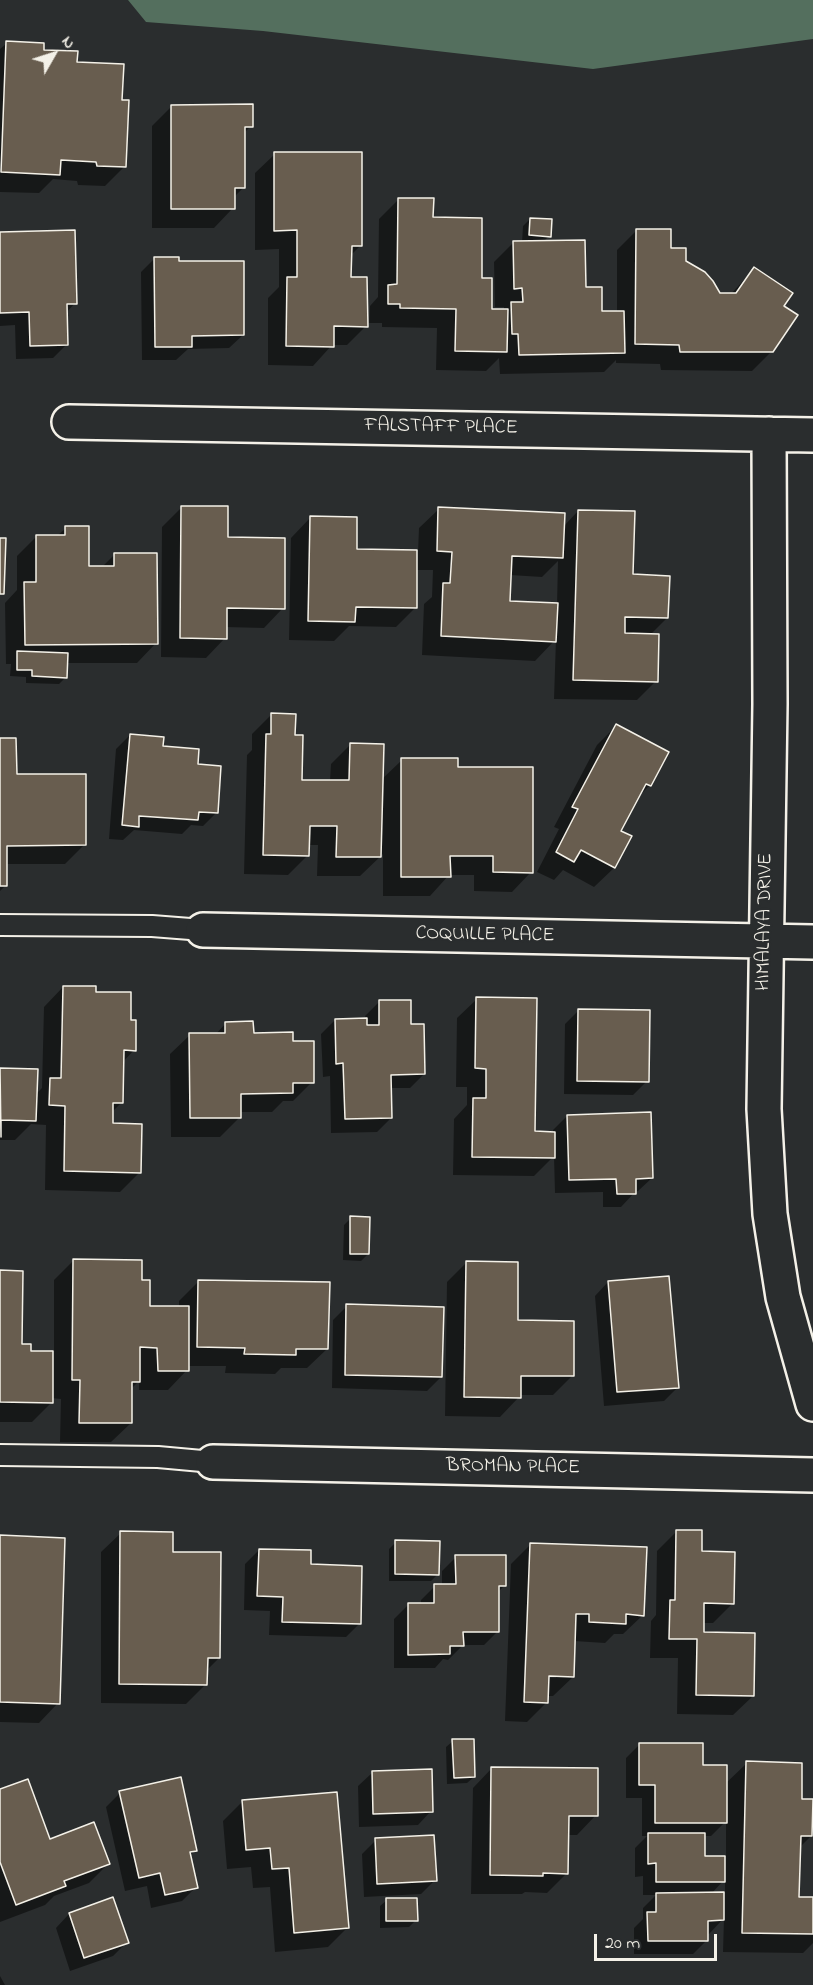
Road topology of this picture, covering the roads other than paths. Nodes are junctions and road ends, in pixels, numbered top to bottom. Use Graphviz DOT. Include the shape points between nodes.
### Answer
graph roads {
  1 [pos="69,422"];
  2 [pos="769,434"];
  3 [pos="813,435"];
  4 [pos="0,925"];
  5 [pos="203,930"];
  6 [pos="766,942"];
  7 [pos="813,942"];
  8 [pos="813,1404"];
  9 [pos="0,1455"];
  10 [pos="213,1462"];
  11 [pos="813,1475"];
  1 -- 2 [label="street, FALSTAFF PLACE"];
  2 -- 3 [label="street, FALSTAFF PLACE"];
  2 -- 6 [label="street, HIMALAYA DRIVE"];
  4 -- 5 [label="lane"];
  5 -- 6 [label="street, COQUILLE PLACE"];
  6 -- 7 [label="street, COQUILLE PLACE"];
  6 -- 8 [label="street, HIMALAYA DRIVE" via="764,1109 770,1214 783,1297"];
  9 -- 10 [label="lane" via="158,1457"];
  10 -- 11 [label="street, BROMAN PLACE"];
}
